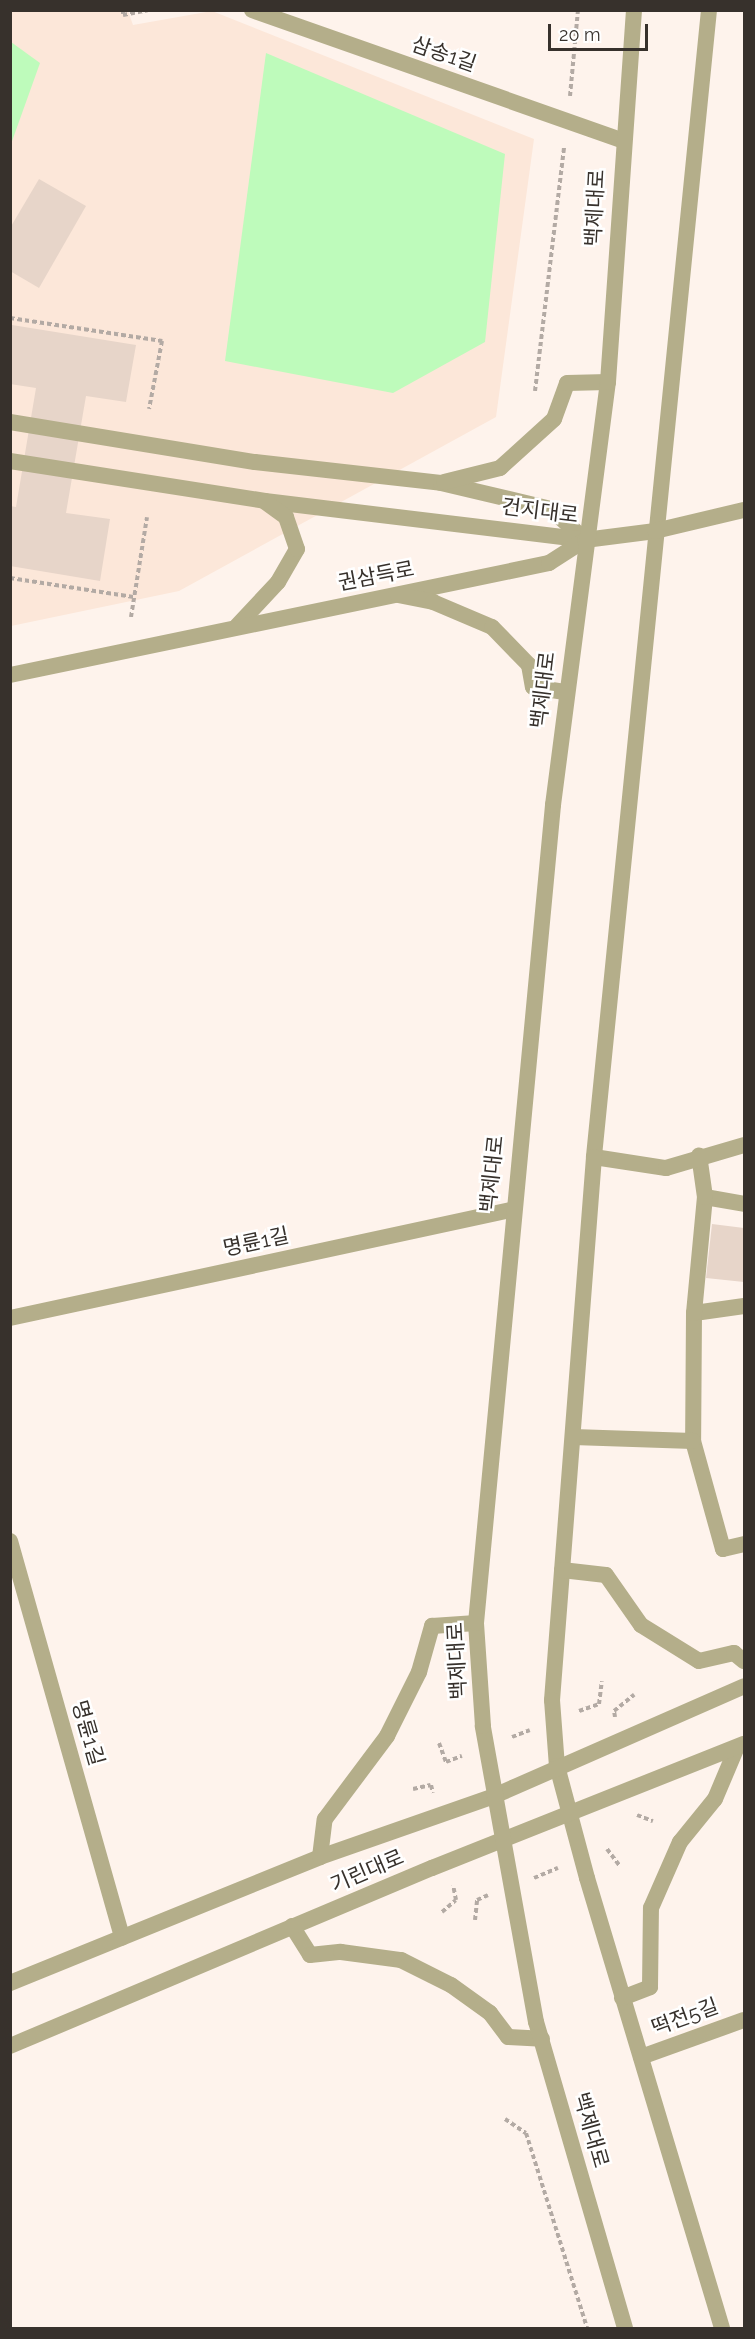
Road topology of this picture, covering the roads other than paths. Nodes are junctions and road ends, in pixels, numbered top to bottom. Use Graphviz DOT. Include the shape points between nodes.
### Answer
graph roads {
  1 [pos="252,10"];
  2 [pos="634,10"];
  3 [pos="709,10"];
  4 [pos="622,140"];
  5 [pos="608,382"];
  6 [pos="10,422"];
  7 [pos="10,461"];
  8 [pos="441,483"];
  9 [pos="265,501"];
  10 [pos="744,510"];
  11 [pos="655,531"];
  12 [pos="585,540"];
  13 [pos="398,596"];
  14 [pos="237,627"];
  15 [pos="10,675"];
  16 [pos="565,693"];
  17 [pos="744,1145"];
  18 [pos="699,1155"];
  19 [pos="594,1156"];
  20 [pos="705,1197"];
  21 [pos="744,1204"];
  22 [pos="511,1210"];
  23 [pos="744,1306"];
  24 [pos="694,1313"];
  25 [pos="10,1318"];
  26 [pos="573,1437"];
  27 [pos="693,1441"];
  28 [pos="10,1541"];
  29 [pos="744,1544"];
  30 [pos="562,1570"];
  31 [pos="476,1623"];
  32 [pos="744,1661"];
  33 [pos="744,1686"];
  34 [pos="741,1746"];
  35 [pos="557,1766"];
  36 [pos="494,1796"];
  37 [pos="570,1813"];
  38 [pos="501,1840"];
  39 [pos="320,1857"];
  40 [pos="292,1926"];
  41 [pos="122,1938"];
  42 [pos="10,1983"];
  43 [pos="622,1998"];
  44 [pos="744,2020"];
  45 [pos="542,2039"];
  46 [pos="10,2046"];
  47 [pos="641,2057"];
  48 [pos="625,2328"];
  49 [pos="722,2328"];
  1 -- 4 [label="street, 삼송1길"];
  2 -- 4 [label="street, 백제대로"];
  3 -- 11 [label="street"];
  4 -- 5 [label="street, 백제대로"];
  5 -- 8 [label="street" via="567,383 554,418 500,468"];
  5 -- 12 [label="street, 백제대로"];
  6 -- 8 [label="street, 건지대로" via="255,462"];
  7 -- 9 [label="street, 건지대로"];
  8 -- 12 [label="street, 건지대로" via="551,509"];
  9 -- 12 [label="street, 건지대로"];
  9 -- 14 [label="street" via="286,517 297,549 278,582"];
  10 -- 11 [label="street, 권삼득로"];
  11 -- 12 [label="street, 권삼득로"];
  11 -- 19 [label="street"];
  12 -- 13 [label="street, 권삼득로" via="549,563"];
  12 -- 16 [label="street, 백제대로"];
  13 -- 14 [label="street, 권삼득로"];
  13 -- 16 [label="street" via="433,602 492,627 529,665 532,687"];
  14 -- 15 [label="street, 권삼득로"];
  16 -- 22 [label="street, 백제대로"];
  17 -- 18 [label="street"];
  18 -- 19 [label="street" via="666,1168"];
  18 -- 20 [label="street"];
  19 -- 26 [label="street"];
  20 -- 21 [label="street"];
  20 -- 24 [label="street"];
  22 -- 25 [label="street, 명륜1길"];
  22 -- 31 [label="street, 백제대로"];
  23 -- 24 [label="street"];
  24 -- 27 [label="street"];
  26 -- 27 [label="street"];
  26 -- 30 [label="street"];
  27 -- 29 [label="street" via="723,1549"];
  28 -- 41 [label="street, 명륜1길"];
  30 -- 32 [label="street" via="606,1575 641,1624 699,1661 734,1653"];
  30 -- 35 [label="street" via="553,1721"];
  31 -- 36 [label="street, 백제대로"];
  31 -- 39 [label="street" via="432,1626 419,1672 387,1736 325,1819"];
  33 -- 35 [label="street, 기린대로"];
  34 -- 37 [label="street, 기린대로"];
  34 -- 43 [label="street" via="715,1799 680,1842 651,1908 650,1987"];
  35 -- 36 [label="street, 기린대로"];
  35 -- 37 [label="street"];
  36 -- 38 [label="street, 백제대로"];
  36 -- 39 [label="street, 기린대로"];
  37 -- 38 [label="street, 기린대로"];
  37 -- 43 [label="street"];
  38 -- 40 [label="street, 기린대로"];
  38 -- 45 [label="street, 백제대로"];
  39 -- 41 [label="street, 기린대로"];
  40 -- 45 [label="street" via="310,1955 341,1952 401,1960 451,1985 490,2013 508,2037"];
  40 -- 46 [label="street, 기린대로"];
  41 -- 42 [label="street, 기린대로"];
  43 -- 47 [label="street"];
  44 -- 47 [label="street, 떡전5길"];
  45 -- 48 [label="street, 백제대로"];
  47 -- 49 [label="street"];
}
